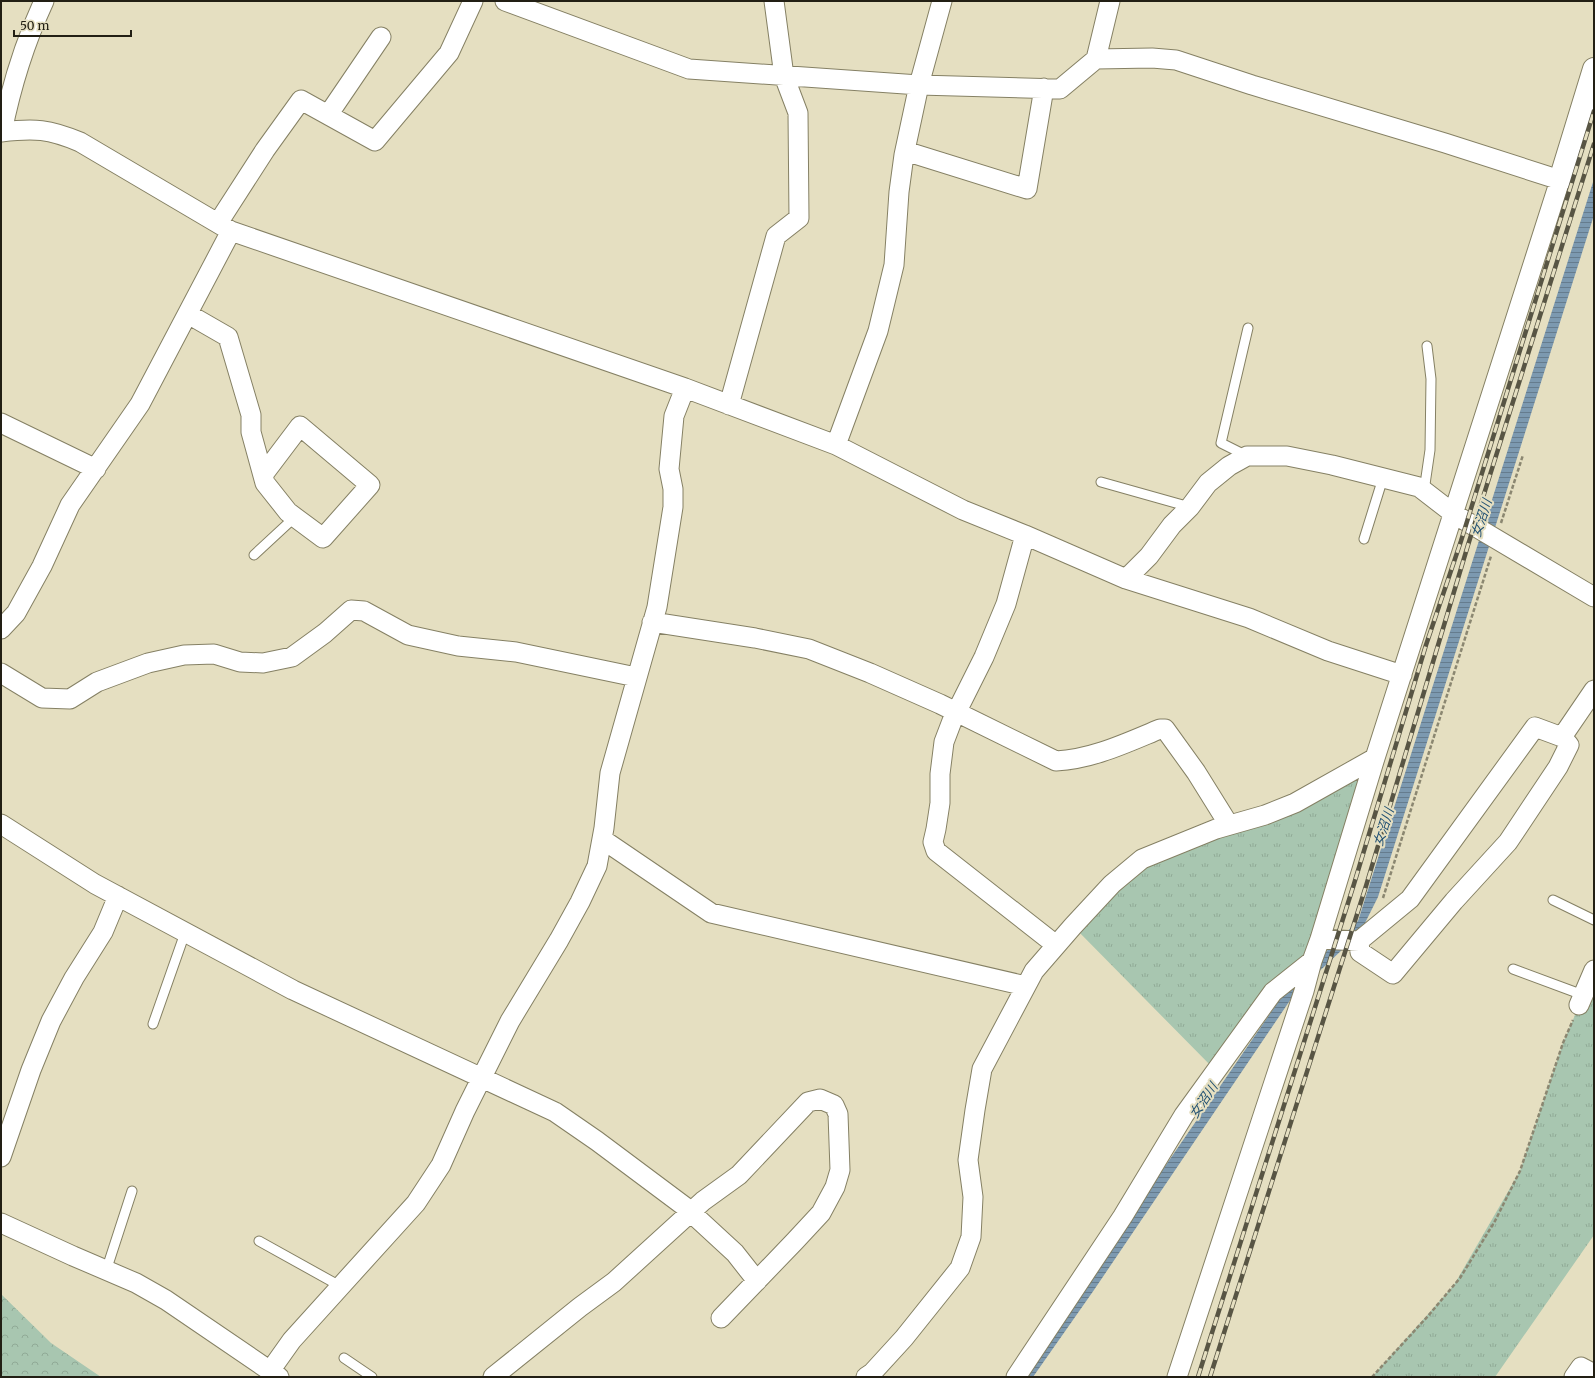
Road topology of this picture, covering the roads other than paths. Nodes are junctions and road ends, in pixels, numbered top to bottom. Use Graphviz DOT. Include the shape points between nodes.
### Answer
graph roads {
  1 [pos="44,1"];
  2 [pos="473,1"];
  3 [pos="505,1"];
  4 [pos="774,1"];
  5 [pos="942,1"];
  6 [pos="1110,1"];
  7 [pos="381,37"];
  8 [pos="1096,59"];
  9 [pos="1594,69"];
  10 [pos="784,76"];
  11 [pos="919,85"];
  12 [pos="1044,88"];
  13 [pos="4,105"];
  14 [pos="328,115"];
  15 [pos="1,132"];
  16 [pos="905,151"];
  17 [pos="1560,180"];
  18 [pos="225,227"];
  19 [pos="188,314"];
  20 [pos="1248,328"];
  21 [pos="1427,346"];
  22 [pos="684,388"];
  23 [pos="729,405"];
  24 [pos="1,424"];
  25 [pos="836,445"];
  26 [pos="1247,456"];
  27 [pos="96,468"];
  28 [pos="263,474"];
  29 [pos="1383,478"];
  30 [pos="1101,482"];
  31 [pos="1424,491"];
  32 [pos="1190,508"];
  33 [pos="1454,514"];
  34 [pos="295,517"];
  35 [pos="1025,535"];
  36 [pos="1364,539"];
  37 [pos="254,555"];
  38 [pos="1126,579"];
  39 [pos="1594,597"];
  40 [pos="652,622"];
  41 [pos="1,629"];
  42 [pos="1,673"];
  43 [pos="1402,675"];
  44 [pos="636,677"];
  45 [pos="1594,690"];
  46 [pos="957,712"];
  47 [pos="1562,737"];
  48 [pos="1375,758"];
  49 [pos="1,824"];
  50 [pos="1229,825"];
  51 [pos="602,838"];
  52 [pos="118,896"];
  53 [pos="1553,900"];
  54 [pos="1594,920"];
  55 [pos="185,932"];
  56 [pos="1320,939"];
  57 [pos="1358,941"];
  58 [pos="1056,945"];
  59 [pos="1312,961"];
  60 [pos="1513,969"];
  61 [pos="1594,970"];
  62 [pos="1026,986"];
  63 [pos="1581,1000"];
  64 [pos="153,1024"];
  65 [pos="481,1078"];
  66 [pos="1,1157"];
  67 [pos="132,1191"];
  68 [pos="691,1212"];
  69 [pos="1,1223"];
  70 [pos="259,1242"];
  71 [pos="106,1271"];
  72 [pos="757,1281"];
  73 [pos="340,1286"];
  74 [pos="721,1318"];
  75 [pos="344,1358"];
  76 [pos="275,1374"];
  77 [pos="1594,1374"];
  78 [pos="372,1377"];
  79 [pos="493,1377"];
  80 [pos="866,1377"];
  81 [pos="1016,1377"];
  82 [pos="1177,1377"];
  83 [pos="1574,1377"];
  1 -- 13 [label="street"];
  2 -- 14 [label="street" via="449,53 374,141"];
  3 -- 10 [label="street" via="689,70"];
  4 -- 10 [label="street"];
  5 -- 11 [label="street"];
  6 -- 8 [label="street"];
  7 -- 14 [label="street"];
  8 -- 12 [label="street" via="1060,89"];
  8 -- 17 [label="street" via="1176,60"];
  9 -- 17 [label="street"];
  10 -- 11 [label="street"];
  10 -- 23 [label="street" via="798,113 799,218 776,236"];
  11 -- 12 [label="street"];
  11 -- 16 [label="street"];
  12 -- 16 [label="street" via="1027,189"];
  13 -- 15 [label="street"];
  14 -- 18 [label="street" via="301,100 265,150"];
  15 -- 18 [label="street" via="43,129 59,133 80,142"];
  16 -- 25 [label="street" via="899,192 894,265 878,331"];
  17 -- 33 [label="street"];
  18 -- 19 [label="street"];
  18 -- 22 [label="street"];
  19 -- 27 [label="street" via="140,404"];
  19 -- 28 [label="street" via="228,337 251,415 251,432"];
  20 -- 26 [label="lane" via="1221,443"];
  21 -- 31 [label="lane" via="1431,379 1430,450"];
  22 -- 23 [label="street"];
  22 -- 40 [label="street" via="674,416 669,469 673,508"];
  23 -- 25 [label="street"];
  24 -- 27 [label="street"];
  25 -- 35 [label="street" via="963,510"];
  26 -- 29 [label="street" via="1287,456"];
  26 -- 32 [label="street" via="1229,466 1208,483"];
  27 -- 41 [label="street" via="70,505 42,566 16,613"];
  28 -- 34 [label="street" via="265,483"];
  28 -- 34 [label="street" via="300,426 370,485 323,538"];
  29 -- 31 [label="street" via="1419,487"];
  29 -- 36 [label="lane"];
  30 -- 32 [label="lane"];
  31 -- 33 [label="street"];
  32 -- 38 [label="street" via="1172,525 1150,556"];
  33 -- 39 [label="street"];
  33 -- 43 [label="street"];
  34 -- 37 [label="lane"];
  35 -- 38 [label="street"];
  35 -- 46 [label="street" via="1006,604"];
  38 -- 43 [label="street" via="1249,618 1328,651"];
  40 -- 44 [label="street"];
  40 -- 46 [label="street" via="808,649 870,673"];
  42 -- 44 [label="street" via="42,698 70,699 97,682 148,663 184,655 214,654 240,662 263,663 292,657 351,610 364,611 408,635 458,646 516,652"];
  43 -- 48 [label="street"];
  44 -- 51 [label="street" via="610,773"];
  45 -- 47 [label="street"];
  46 -- 50 [label="street" via="1056,761 1108,751 1160,729 1166,729"];
  46 -- 58 [label="street" via="944,742 940,803 933,842 936,851"];
  47 -- 57 [label="street" via="1535,727 1410,899"];
  47 -- 57 [label="street" via="1569,745 1508,842 1393,974 1360,952"];
  48 -- 50 [label="street" via="1295,803"];
  48 -- 56 [label="street"];
  49 -- 52 [label="street"];
  50 -- 58 [label="street" via="1142,859 1112,884"];
  51 -- 62 [label="street" via="711,913"];
  51 -- 65 [label="street" via="597,866 580,902 510,1020"];
  52 -- 55 [label="street"];
  52 -- 66 [label="street" via="103,932 74,978 52,1021"];
  53 -- 54 [label="lane"];
  55 -- 64 [label="lane"];
  55 -- 65 [label="street" via="293,990"];
  56 -- 57 [label="street"];
  56 -- 59 [label="street"];
  58 -- 62 [label="street" via="1034,971"];
  59 -- 81 [label="street" via="1273,992 1184,1115 1123,1216"];
  59 -- 82 [label="street"];
  60 -- 63 [label="lane"];
  61 -- 63 [label="street"];
  62 -- 80 [label="street" via="982,1069 968,1160 973,1197 971,1236 960,1268 904,1338"];
  65 -- 68 [label="street" via="555,1112"];
  65 -- 73 [label="street" via="441,1165 416,1203"];
  67 -- 71 [label="lane"];
  68 -- 72 [label="street" via="735,1253"];
  68 -- 72 [label="street" via="739,1175 808,1102 820,1100 834,1105 838,1114 840,1170 835,1187 821,1213"];
  68 -- 79 [label="street" via="614,1282"];
  69 -- 71 [label="street"];
  70 -- 73 [label="lane"];
  71 -- 76 [label="street" via="136,1283 166,1300"];
  72 -- 74 [label="street"];
  73 -- 76 [label="street" via="292,1340"];
  75 -- 78 [label="lane"];
  77 -- 83 [label="street" via="1581,1367"];
}
